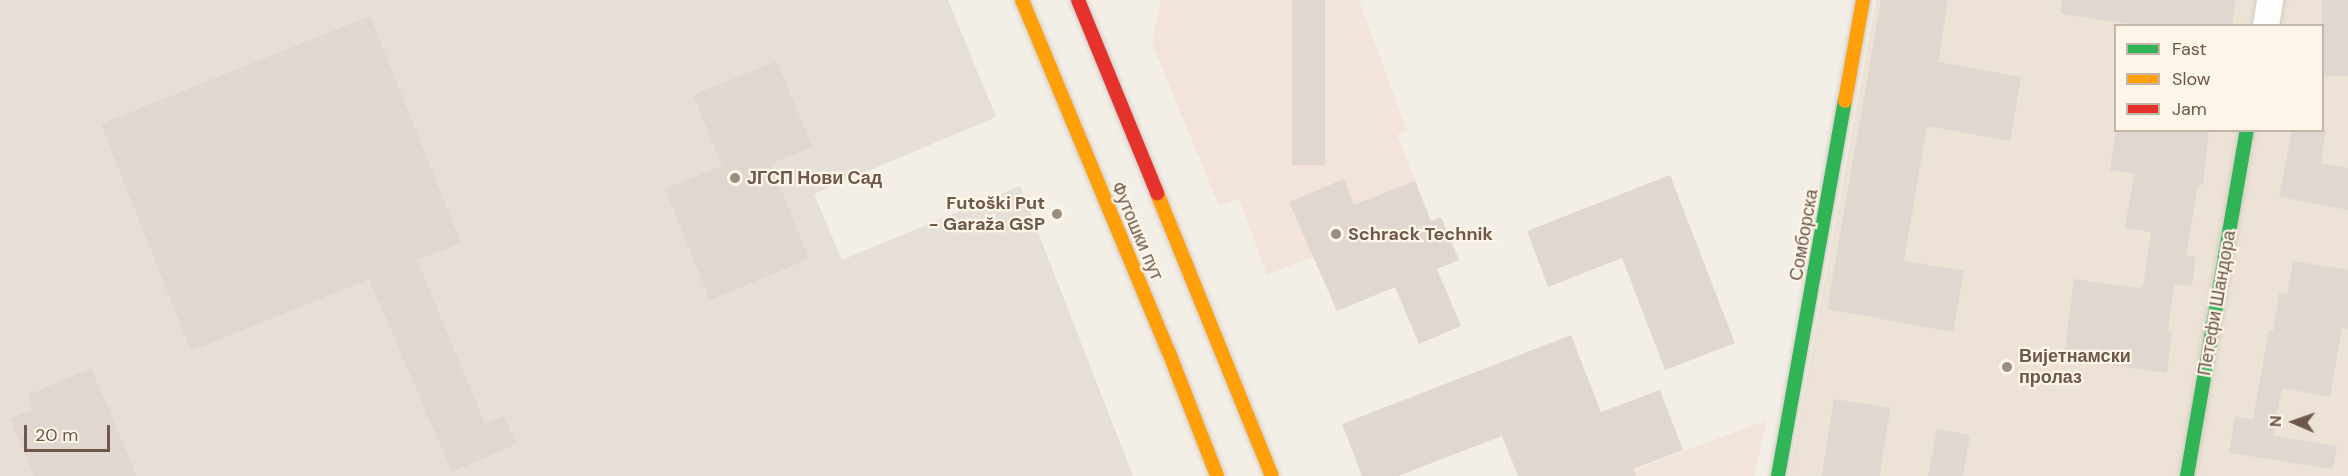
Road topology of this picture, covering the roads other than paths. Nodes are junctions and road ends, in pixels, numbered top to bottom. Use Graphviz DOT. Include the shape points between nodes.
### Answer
graph roads {
  1 [pos="1022,0"];
  2 [pos="1078,0"];
  3 [pos="1863,0"];
  4 [pos="2270,0"];
  5 [pos="2266,24"];
  6 [pos="2247,132"];
  7 [pos="2194,475"];
  8 [pos="1217,476"];
  9 [pos="1272,476"];
  10 [pos="1778,476"];
  1 -- 8 [label="main road, Футошки пут"];
  2 -- 9 [label="main road, Футошки пут"];
  3 -- 10 [label="main road, Сомборска"];
  4 -- 5 [label="street"];
  6 -- 7 [label="main road, Петефи Шандора"];
}
